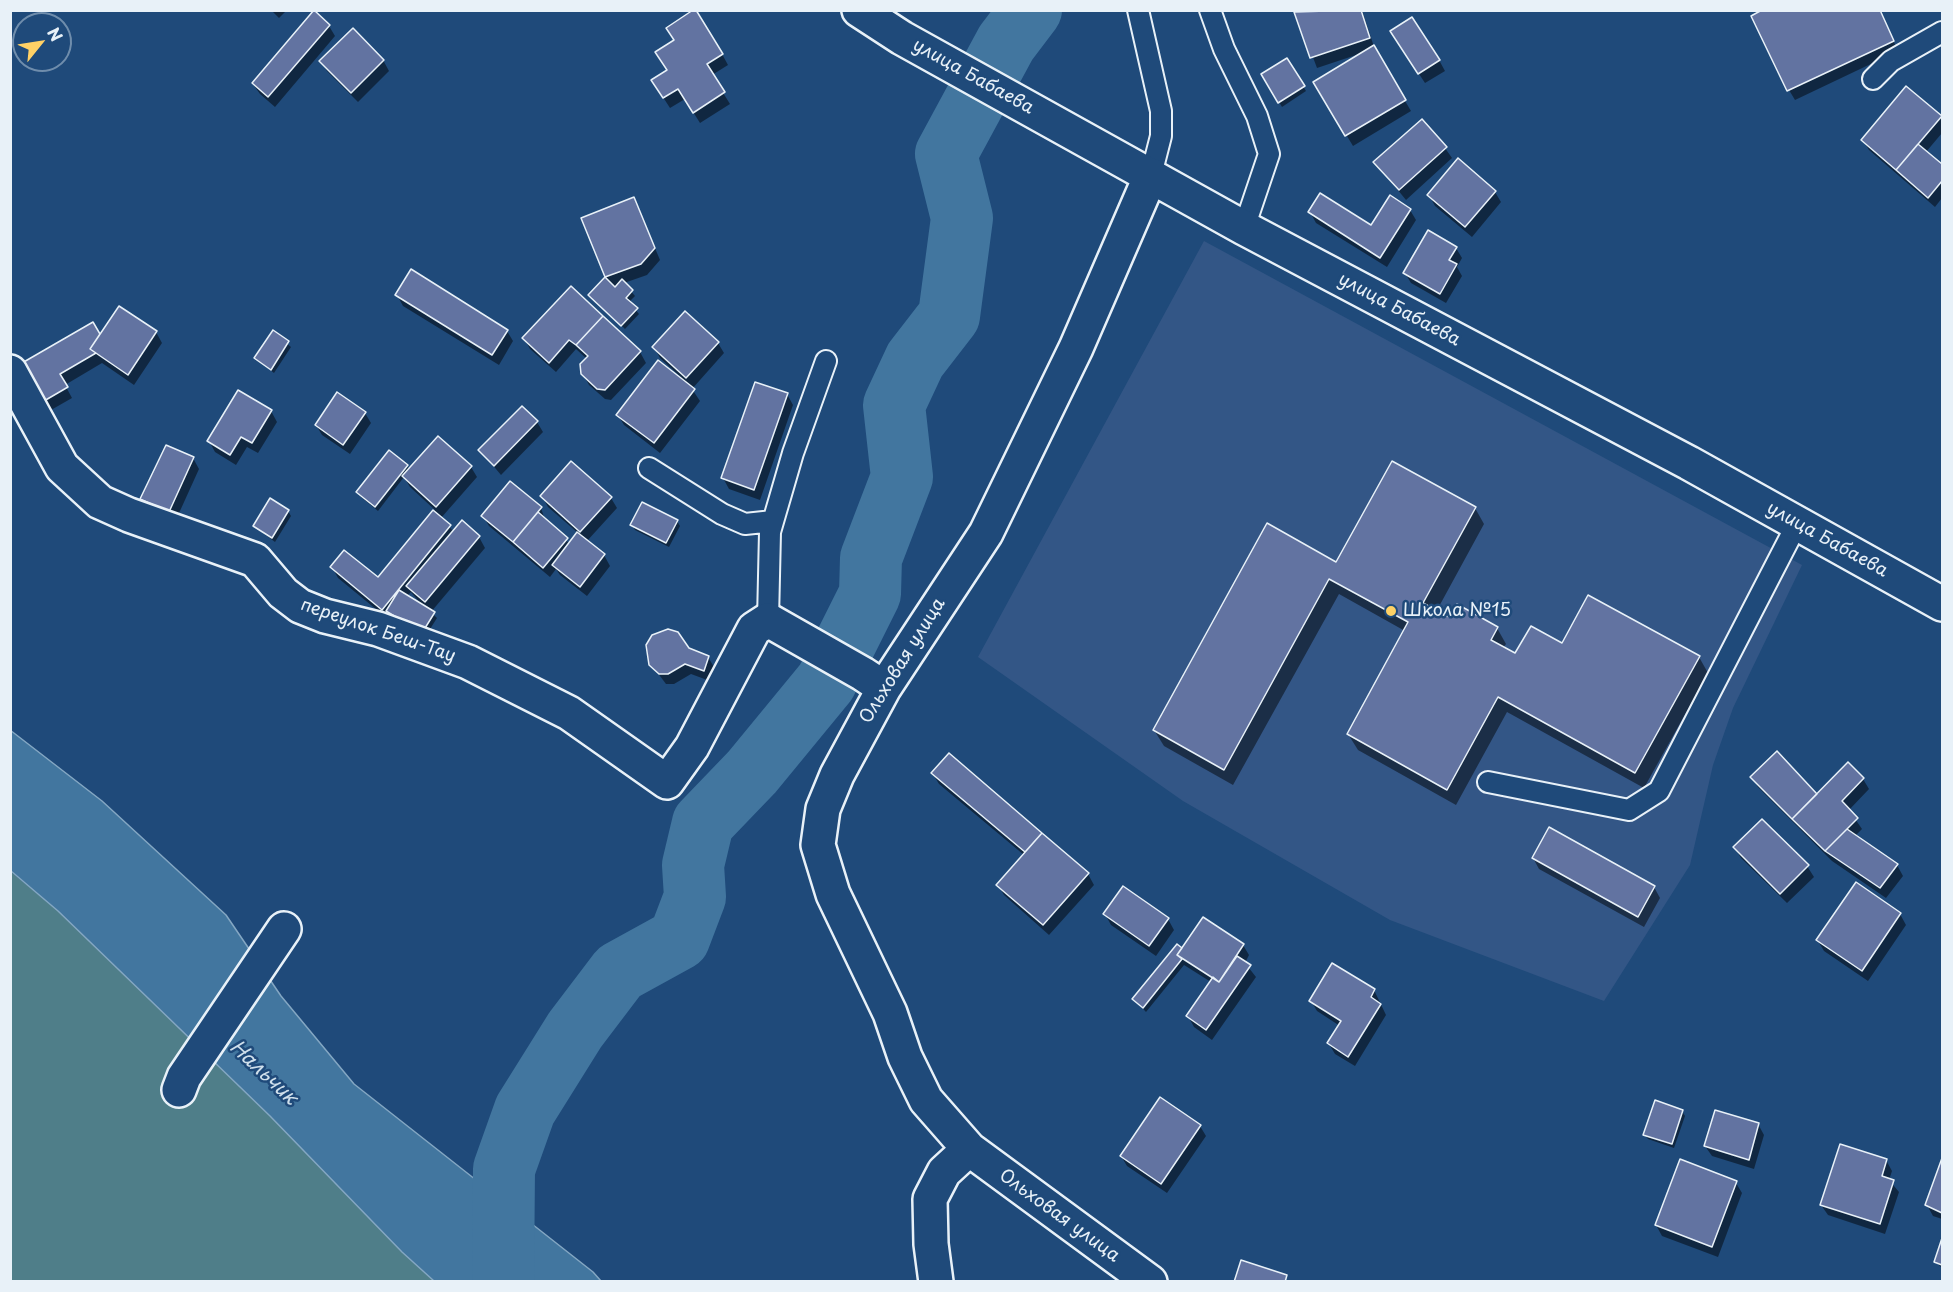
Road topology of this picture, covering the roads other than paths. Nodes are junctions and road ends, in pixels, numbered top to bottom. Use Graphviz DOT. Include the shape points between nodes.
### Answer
graph roads {
  1 [pos="859,10"];
  2 [pos="1138,10"];
  3 [pos="1210,10"];
  4 [pos="1942,32"];
  5 [pos="1873,79"];
  6 [pos="1151,175"];
  7 [pos="1244,228"];
  8 [pos="826,361"];
  9 [pos="10,372"];
  10 [pos="649,468"];
  11 [pos="773,521"];
  12 [pos="1797,524"];
  13 [pos="1942,604"];
  14 [pos="778,627"];
  15 [pos="873,681"];
  16 [pos="1488,782"];
  17 [pos="281,932"];
  18 [pos="182,1084"];
  19 [pos="969,1149"];
  20 [pos="936,1281"];
  21 [pos="1150,1281"];
  1 -- 6 [label="street, улица Бабаева" via="902,38"];
  2 -- 6 [label="lane" via="1161,111 1161,136"];
  3 -- 7 [label="lane" via="1224,49 1257,116 1269,154"];
  4 -- 5 [label="lane" via="1891,61"];
  6 -- 7 [label="street, улица Бабаева"];
  6 -- 15 [label="street, Ольховая улица" via="1076,348 986,532"];
  7 -- 12 [label="street, улица Бабаева"];
  8 -- 11 [label="lane"];
  9 -- 14 [label="street, переулок Беш-Тау" via="62,467 100,502 255,560 283,593 300,606 468,662 569,713 667,782 702,730 754,630"];
  10 -- 11 [label="lane" via="722,514 746,524"];
  11 -- 14 [label="lane" via="770,532"];
  12 -- 13 [label="street, улица Бабаева"];
  12 -- 16 [label="lane" via="1659,791 1629,810"];
  14 -- 15 [label="street"];
  15 -- 19 [label="street, Ольховая улица" via="823,808 818,845 833,894 926,1100"];
  17 -- 18 [label="street"];
  19 -- 20 [label="street" via="944,1172 930,1199"];
  19 -- 21 [label="street, Ольховая улица"];
}
